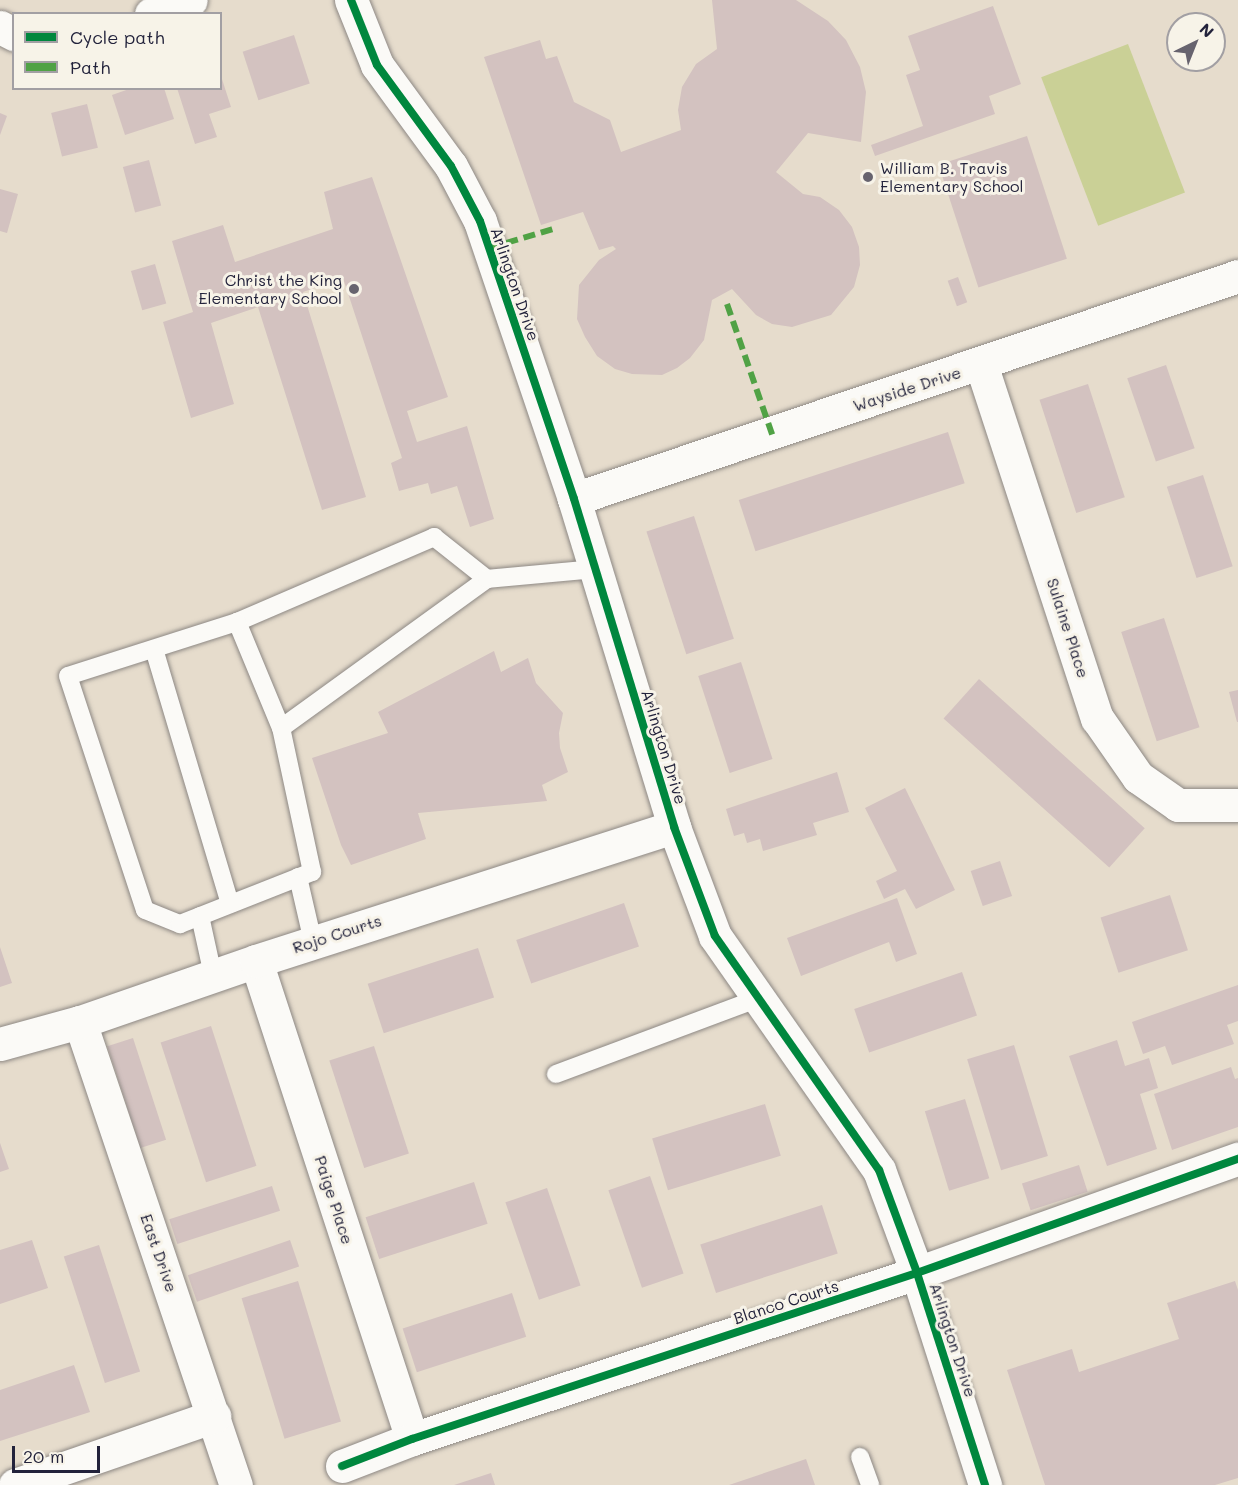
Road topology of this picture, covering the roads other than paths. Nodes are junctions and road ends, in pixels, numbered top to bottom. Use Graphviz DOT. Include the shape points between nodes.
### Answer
graph roads {
  1 [pos="191,0"];
  2 [pos="351,0"];
  3 [pos="157,12"];
  4 [pos="1238,276"];
  5 [pos="981,364"];
  6 [pos="574,499"];
  7 [pos="595,569"];
  8 [pos="487,579"];
  9 [pos="237,622"];
  10 [pos="154,649"];
  11 [pos="281,728"];
  12 [pos="1238,804"];
  13 [pos="674,826"];
  14 [pos="298,877"];
  15 [pos="230,904"];
  16 [pos="200,916"];
  17 [pos="313,942"];
  18 [pos="256,961"];
  19 [pos="213,975"];
  20 [pos="759,998"];
  21 [pos="80,1022"];
  22 [pos="0,1044"];
  23 [pos="556,1074"];
  24 [pos="1238,1159"];
  25 [pos="917,1273"];
  26 [pos="214,1416"];
  27 [pos="412,1439"];
  28 [pos="860,1457"];
  29 [pos="342,1466"];
  30 [pos="15,1485"];
  31 [pos="236,1485"];
  32 [pos="870,1485"];
  33 [pos="986,1485"];
  1 -- 3 [label="street"];
  2 -- 6 [label="street, Arlington Drive" via="377,65 451,166 480,221"];
  4 -- 5 [label="street, Wayside Drive"];
  5 -- 6 [label="street, Wayside Drive"];
  5 -- 12 [label="street, Sulaine Place" via="1097,718 1138,777 1178,805"];
  6 -- 7 [label="street, Arlington Drive"];
  7 -- 8 [label="lane"];
  7 -- 13 [label="street, Arlington Drive"];
  8 -- 9 [label="lane" via="434,537"];
  8 -- 11 [label="lane"];
  9 -- 10 [label="lane"];
  9 -- 11 [label="lane"];
  10 -- 15 [label="lane"];
  10 -- 16 [label="lane" via="68,676 145,910 180,924"];
  11 -- 14 [label="lane" via="312,872"];
  13 -- 17 [label="street, Rojo Courts"];
  13 -- 20 [label="street, Arlington Drive" via="715,936"];
  14 -- 15 [label="lane"];
  14 -- 17 [label="lane"];
  15 -- 16 [label="lane"];
  16 -- 19 [label="lane"];
  17 -- 18 [label="street, Rojo Courts"];
  18 -- 19 [label="street, Rojo Courts"];
  18 -- 27 [label="street, Paige Place"];
  19 -- 21 [label="street, Rojo Courts"];
  20 -- 23 [label="lane"];
  20 -- 25 [label="street, Arlington Drive" via="879,1170"];
  21 -- 22 [label="street, Rojo Courts"];
  21 -- 26 [label="street, East Drive"];
  24 -- 25 [label="street, Blanco Courts"];
  25 -- 27 [label="street, Blanco Courts"];
  25 -- 33 [label="street, Arlington Drive"];
  26 -- 30 [label="street"];
  26 -- 31 [label="street, East Drive"];
  27 -- 29 [label="street, Blanco Courts"];
  28 -- 32 [label="lane"];
}
